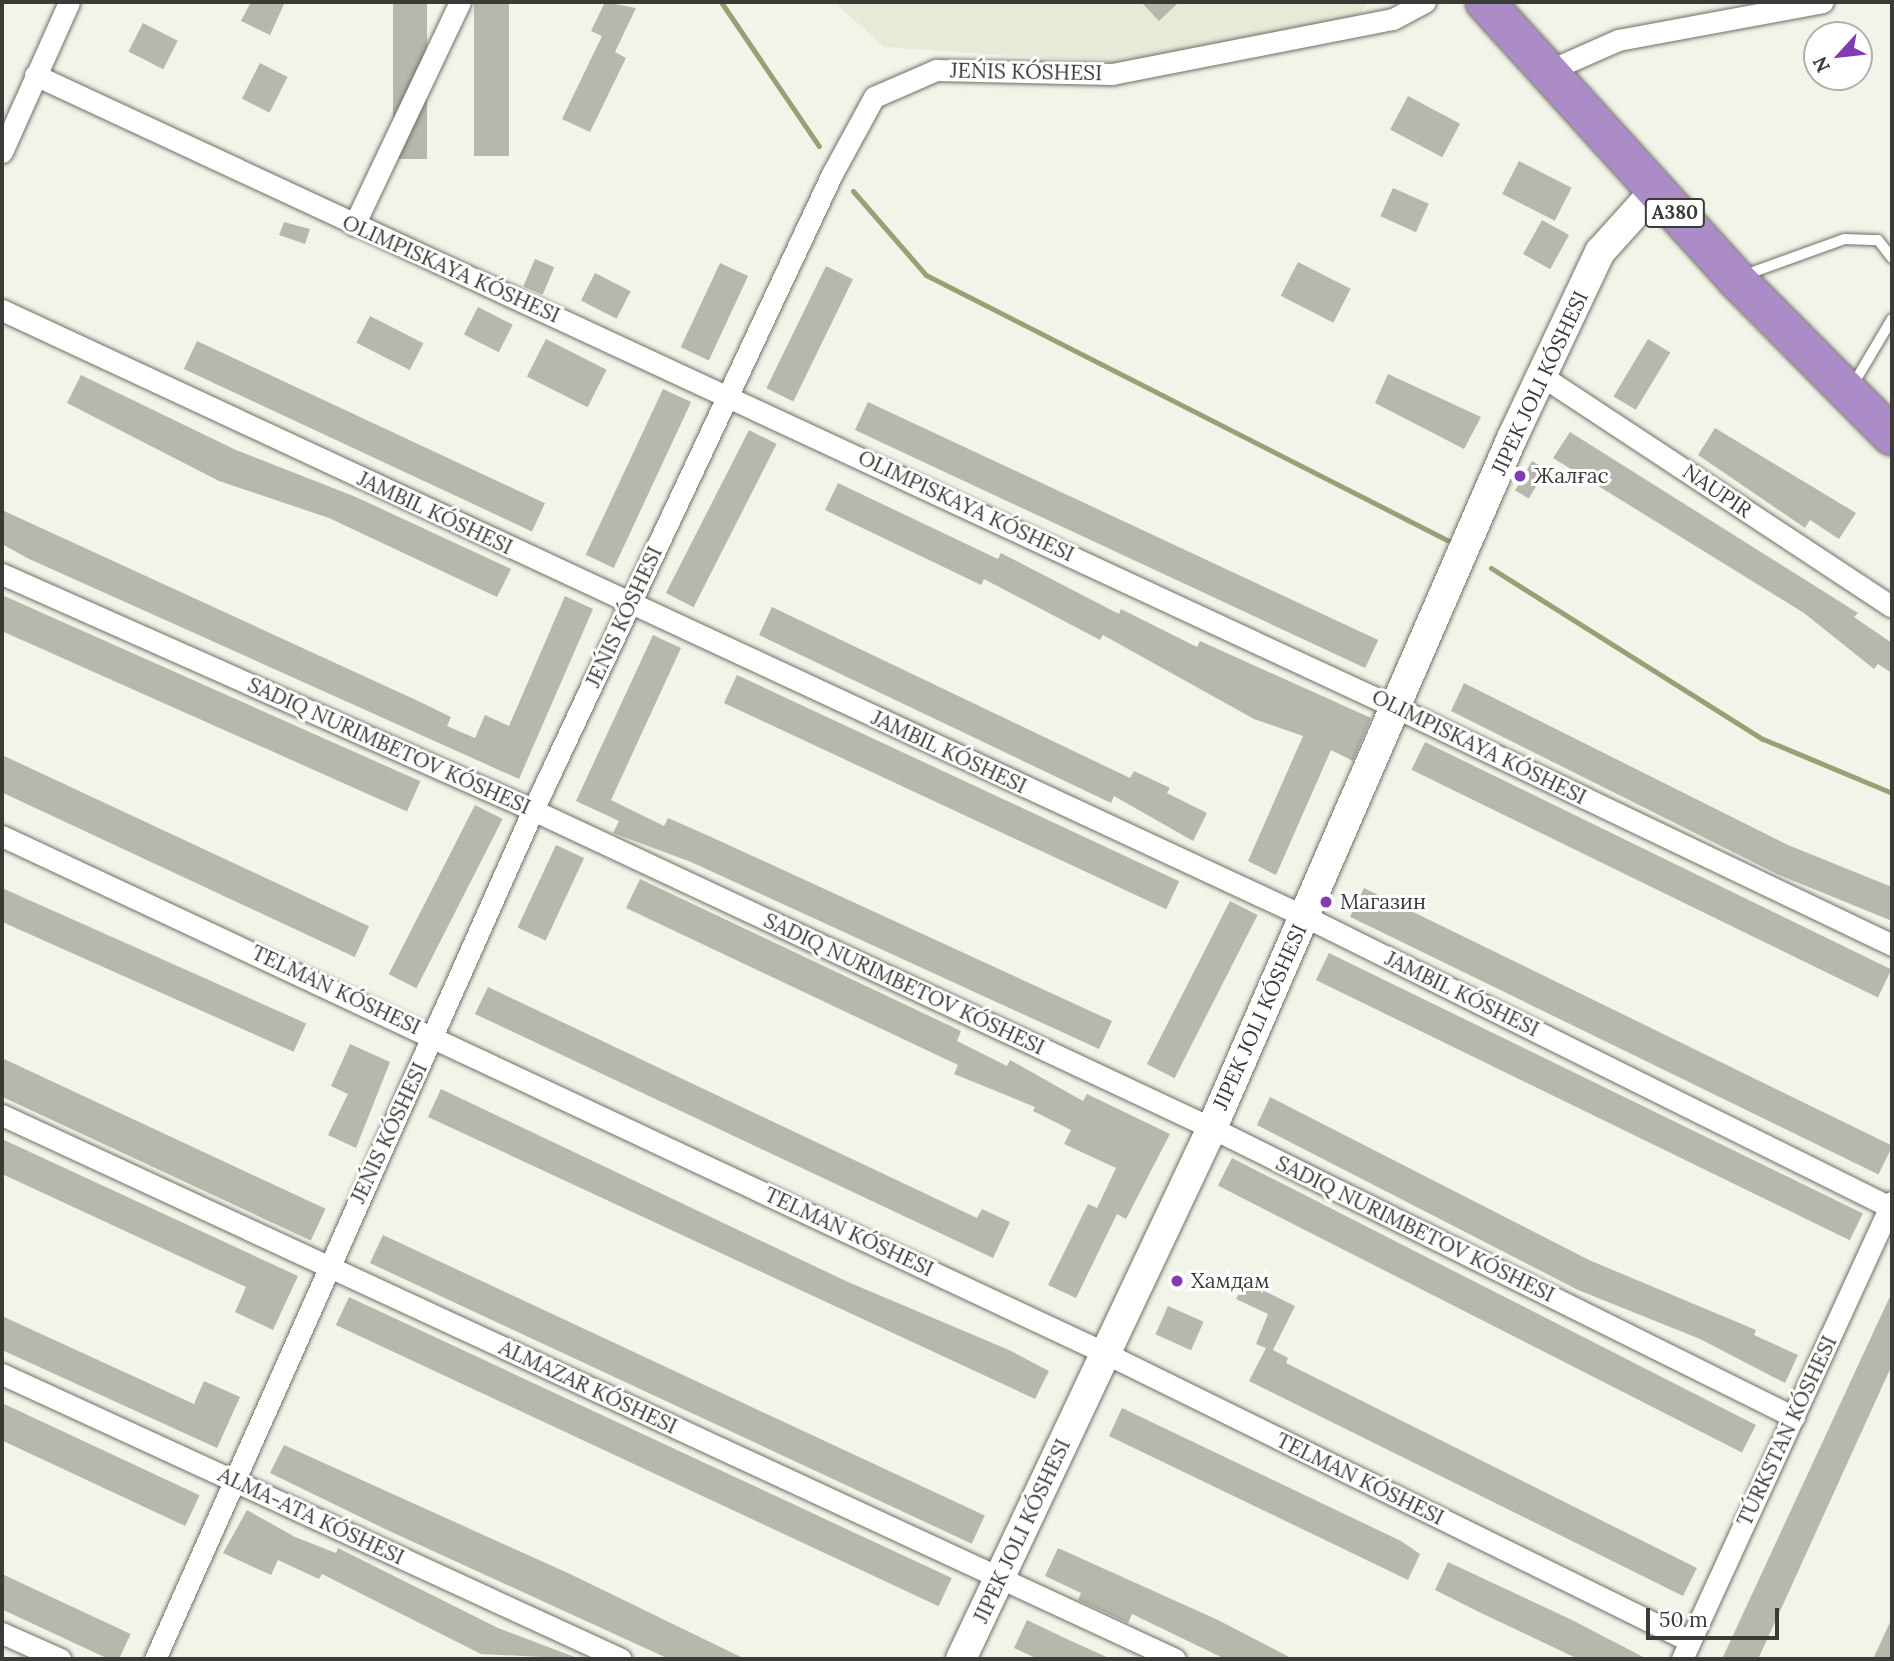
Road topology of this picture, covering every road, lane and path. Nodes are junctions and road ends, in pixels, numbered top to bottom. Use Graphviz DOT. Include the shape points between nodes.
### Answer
graph roads {
  1 [pos="69,2"];
  2 [pos="460,2"];
  3 [pos="1425,2"];
  4 [pos="1485,2"];
  5 [pos="1823,2"];
  6 [pos="1548,71"];
  7 [pos="35,75"];
  8 [pos="2,152"];
  9 [pos="1655,191"];
  10 [pos="354,225"];
  11 [pos="1892,258"];
  12 [pos="1737,278"];
  13 [pos="2,310"];
  14 [pos="1892,319"];
  15 [pos="1542,376"];
  16 [pos="1848,393"];
  17 [pos="727,394"];
  18 [pos="1892,436"];
  19 [pos="2,574"];
  20 [pos="629,604"];
  21 [pos="1892,607"];
  22 [pos="1397,708"];
  23 [pos="534,810"];
  24 [pos="2,836"];
  25 [pos="1304,916"];
  26 [pos="1892,945"];
  27 [pos="435,1036"];
  28 [pos="2,1115"];
  29 [pos="1212,1128"];
  30 [pos="1891,1204"];
  31 [pos="326,1266"];
  32 [pos="1105,1353"];
  33 [pos="2,1374"];
  34 [pos="1794,1417"];
  35 [pos="233,1480"];
  36 [pos="1000,1578"];
  37 [pos="2,1633"];
  38 [pos="1686,1650"];
  39 [pos="60,1659"];
  40 [pos="155,1659"];
  41 [pos="621,1659"];
  42 [pos="961,1659"];
  43 [pos="1175,1659"];
  1 -- 7 [label="street"];
  2 -- 10 [label="street"];
  3 -- 17 [label="street, JEŃIS KÓSHESI" via="1393,19 1112,74 936,70 874,97"];
  4 -- 6 [label="highway, A380"];
  5 -- 6 [label="street" via="1618,40"];
  6 -- 9 [label="highway, A380"];
  7 -- 8 [label="street"];
  7 -- 10 [label="street, OLIMPISKAYA KÓSHESI"];
  9 -- 12 [label="highway, A380"];
  9 -- 15 [label="street" via="1600,252"];
  10 -- 17 [label="street, OLIMPISKAYA KÓSHESI"];
  11 -- 12 [label="lane" via="1878,240 1845,239"];
  12 -- 16 [label="highway, A380"];
  13 -- 20 [label="street"];
  14 -- 16 [label="lane"];
  15 -- 21 [label="street, NAUPIR"];
  15 -- 22 [label="street"];
  16 -- 18 [label="highway, A380"];
  17 -- 20 [label="street, JEŃIS KÓSHESI"];
  17 -- 22 [label="street, OLIMPISKAYA KÓSHESI"];
  19 -- 23 [label="street"];
  20 -- 23 [label="street, JEŃIS KÓSHESI"];
  20 -- 25 [label="street"];
  22 -- 25 [label="street"];
  22 -- 26 [label="street, OLIMPISKAYA KÓSHESI"];
  23 -- 27 [label="street, JEŃIS KÓSHESI"];
  23 -- 29 [label="street"];
  24 -- 27 [label="street, TELMAN KÓSHESI"];
  25 -- 29 [label="street"];
  25 -- 30 [label="street"];
  27 -- 31 [label="street, JEŃIS KÓSHESI"];
  27 -- 32 [label="street, TELMAN KÓSHESI"];
  28 -- 31 [label="street, ALMAZAR KÓSHESI"];
  29 -- 32 [label="street"];
  29 -- 34 [label="street"];
  30 -- 34 [label="street, TÚRKSTAN KÓSHESI"];
  31 -- 35 [label="street, JEŃIS KÓSHESI"];
  31 -- 36 [label="street, ALMAZAR KÓSHESI"];
  32 -- 36 [label="street"];
  32 -- 38 [label="street, TELMAN KÓSHESI"];
  33 -- 35 [label="street, ALMA-ATA KÓSHESI"];
  34 -- 38 [label="street, TÚRKSTAN KÓSHESI"];
  35 -- 40 [label="street, JEŃIS KÓSHESI"];
  35 -- 41 [label="street, ALMA-ATA KÓSHESI"];
  36 -- 42 [label="street"];
  36 -- 43 [label="street, ALMAZAR KÓSHESI"];
  37 -- 39 [label="street"];
}
